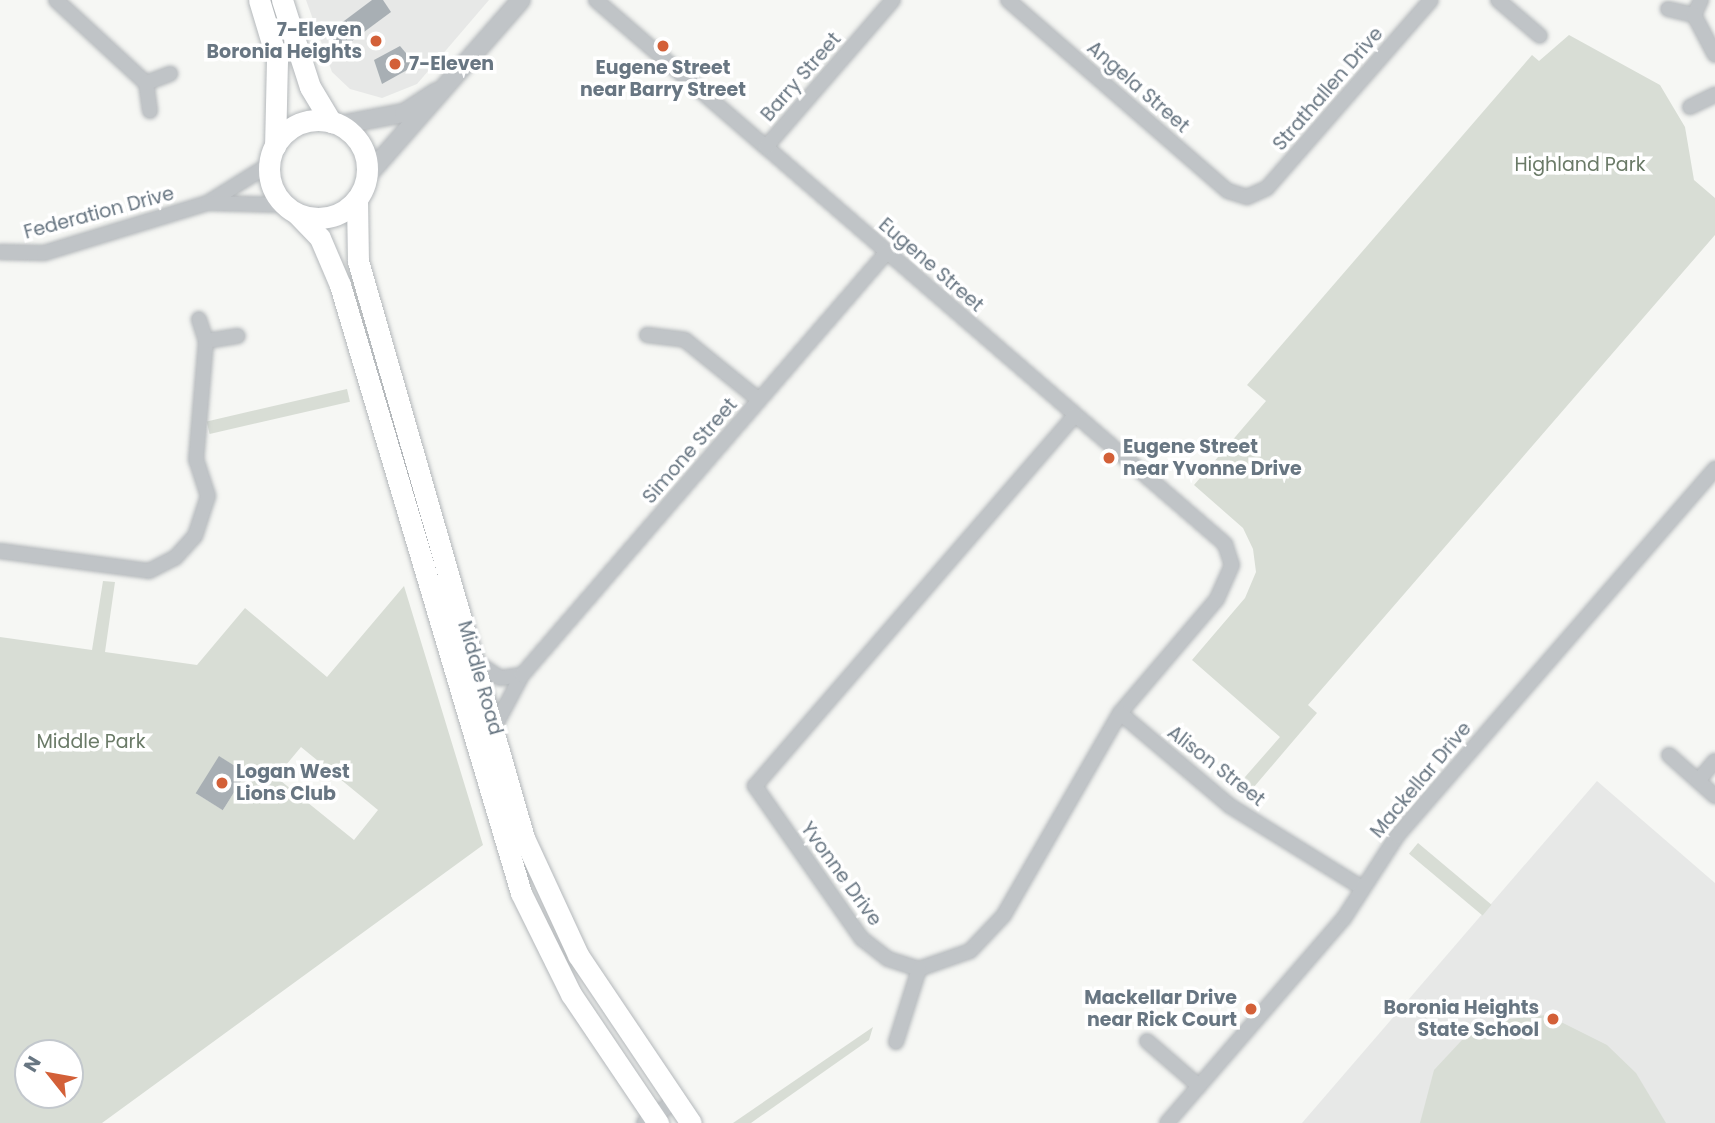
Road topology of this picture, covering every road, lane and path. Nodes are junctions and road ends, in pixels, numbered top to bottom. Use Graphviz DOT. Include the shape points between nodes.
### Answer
graph roads {
  1 [pos="56,0"];
  2 [pos="259,0"];
  3 [pos="282,0"];
  4 [pos="521,0"];
  5 [pos="596,0"];
  6 [pos="893,0"];
  7 [pos="1008,0"];
  8 [pos="1431,0"];
  9 [pos="1498,0"];
  10 [pos="1701,0"];
  11 [pos="1668,9"];
  12 [pos="1694,15"];
  13 [pos="1540,36"];
  14 [pos="1715,55"];
  15 [pos="170,74"];
  16 [pos="146,83"];
  17 [pos="447,85"];
  18 [pos="1715,95"];
  19 [pos="1690,107"];
  20 [pos="150,111"];
  21 [pos="335,124"];
  22 [pos="766,147"];
  23 [pos="272,156"];
  24 [pos="366,177"];
  25 [pos="1247,197"];
  26 [pos="357,199"];
  27 [pos="208,203"];
  28 [pos="291,209"];
  29 [pos="0,252"];
  30 [pos="887,252"];
  31 [pos="199,319"];
  32 [pos="647,335"];
  33 [pos="238,336"];
  34 [pos="206,341"];
  35 [pos="759,400"];
  36 [pos="1075,415"];
  37 [pos="1715,469"];
  38 [pos="0,551"];
  39 [pos="475,661"];
  40 [pos="522,675"];
  41 [pos="1120,713"];
  42 [pos="494,729"];
  43 [pos="1669,755"];
  44 [pos="1715,761"];
  45 [pos="1698,781"];
  46 [pos="1715,796"];
  47 [pos="1362,888"];
  48 [pos="919,969"];
  49 [pos="1147,1041"];
  50 [pos="896,1042"];
  51 [pos="1199,1086"];
  52 [pos="675,1101"];
  53 [pos="652,1121"];
  54 [pos="691,1123"];
  55 [pos="1167,1123"];
  1 -- 16 [label="street"];
  2 -- 23 [label="main road" via="277,60"];
  3 -- 21 [label="main road" via="310,87"];
  4 -- 17 [label="street"];
  5 -- 22 [label="street, Eugene Street"];
  6 -- 22 [label="street, Barry Street"];
  7 -- 25 [label="street, Angela Street" via="1228,191"];
  8 -- 25 [label="street, Strathallen Drive" via="1267,188"];
  9 -- 13 [label="street"];
  10 -- 12 [label="street"];
  11 -- 12 [label="street"];
  12 -- 14 [label="street"];
  15 -- 16 [label="street"];
  16 -- 20 [label="street"];
  17 -- 21 [label="street" via="404,113"];
  17 -- 24 [label="street"];
  18 -- 19 [label="street"];
  21 -- 23 [label="main road" via="294,127"];
  21 -- 24 [label="main road" via="362,147"];
  22 -- 30 [label="street, Eugene Street"];
  23 -- 27 [label="street, Federation Drive"];
  23 -- 28 [label="main road" via="273,188"];
  24 -- 26 [label="main road"];
  26 -- 28 [label="main road" via="328,217"];
  26 -- 39 [label="main road, Middle Road" via="358,261"];
  27 -- 28 [label="street, Federation Drive"];
  27 -- 29 [label="street, Federation Drive" via="44,253"];
  28 -- 53 [label="main road, Middle Road" via="320,238 340,285 520,893 571,994"];
  30 -- 35 [label="street, Simone Street"];
  30 -- 36 [label="street, Eugene Street"];
  31 -- 34 [label="street"];
  32 -- 35 [label="street" via="695,346"];
  33 -- 34 [label="street"];
  34 -- 38 [label="street" via="196,440 206,514 175,558 149,571"];
  35 -- 40 [label="street, Simone Street"];
  36 -- 41 [label="street, Eugene Street" via="1225,544 1232,565 1217,599"];
  36 -- 48 [label="street, Yvonne Drive" via="755,786 862,939 888,959"];
  37 -- 47 [label="street, Mackellar Drive" via="1397,835"];
  39 -- 40 [label="street" via="500,678"];
  39 -- 42 [label="main road, Middle Road"];
  40 -- 42 [label="street, Simone Street"];
  41 -- 47 [label="street, Alison Street" via="1230,806"];
  41 -- 48 [label="street" via="1004,915 971,951"];
  42 -- 52 [label="main road, Middle Road" via="524,838 559,918"];
  43 -- 45 [label="street"];
  44 -- 45 [label="street"];
  45 -- 46 [label="street"];
  47 -- 51 [label="street, Mackellar Drive"];
  48 -- 50 [label="street"];
  49 -- 51 [label="street"];
  51 -- 55 [label="street, Mackellar Drive"];
  52 -- 53 [label="street"];
  52 -- 54 [label="main road, Middle Road"];
}
